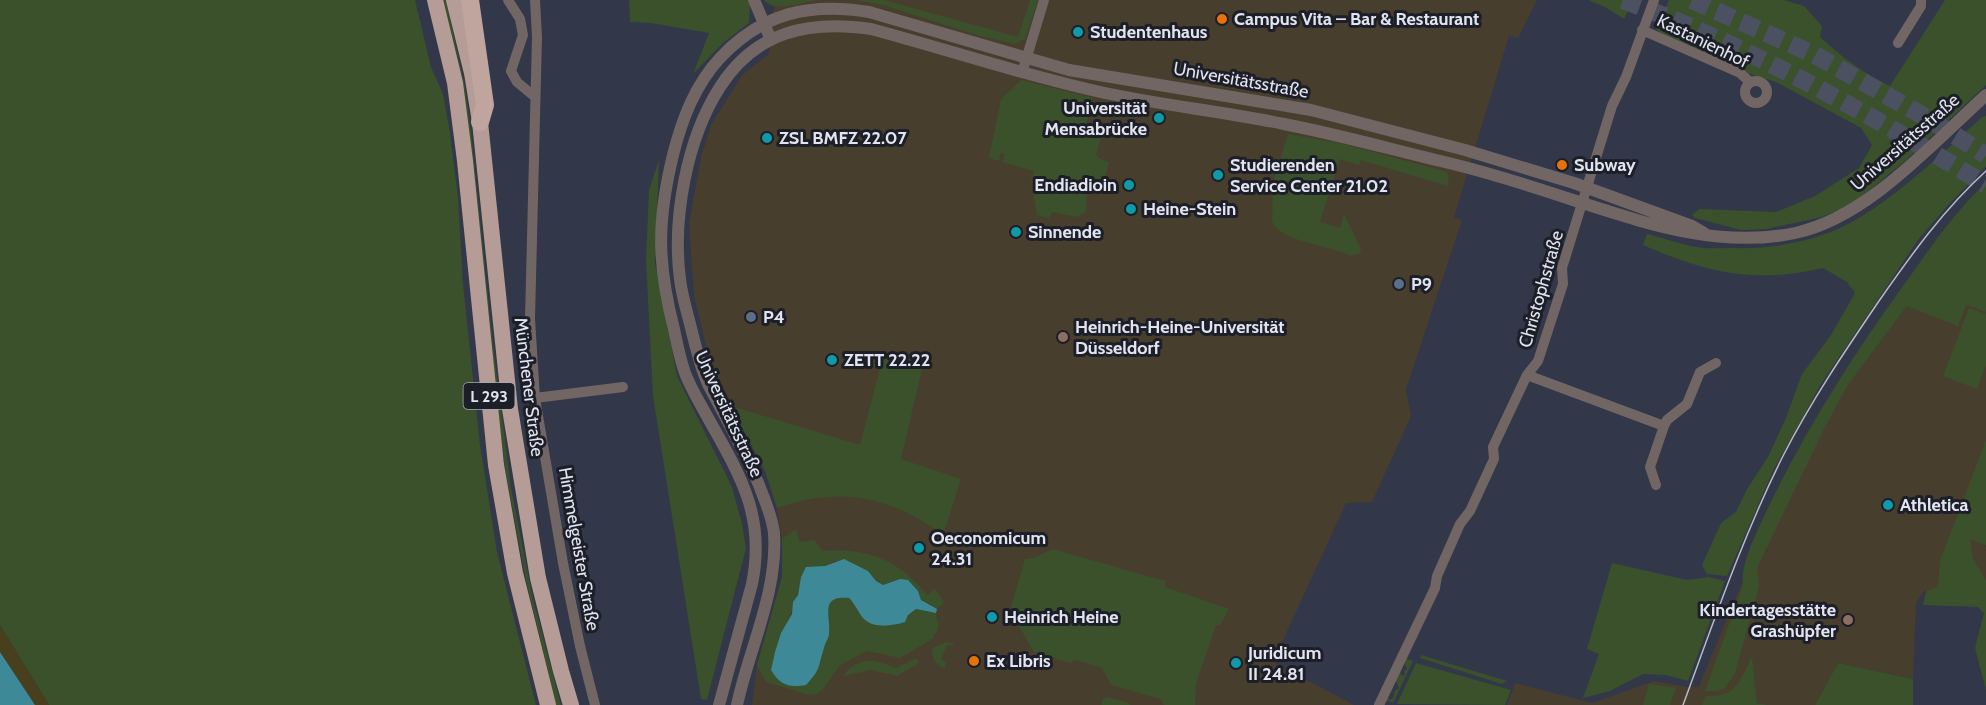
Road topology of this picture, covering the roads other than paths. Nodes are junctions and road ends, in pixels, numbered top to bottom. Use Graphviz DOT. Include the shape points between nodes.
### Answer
graph roads {
  1 [pos="435,0"];
  2 [pos="454,0"];
  3 [pos="470,0"];
  4 [pos="508,0"];
  5 [pos="535,0"];
  6 [pos="754,0"];
  7 [pos="1044,0"];
  8 [pos="1654,0"];
  9 [pos="1921,0"];
  10 [pos="893,19"];
  11 [pos="763,24"];
  12 [pos="1642,30"];
  13 [pos="890,34"];
  14 [pos="523,35"];
  15 [pos="537,37"];
  16 [pos="771,40"];
  17 [pos="1898,43"];
  18 [pos="519,48"];
  19 [pos="536,57"];
  20 [pos="1026,58"];
  21 [pos="1022,73"];
  22 [pos="1750,82"];
  23 [pos="1986,95"];
  24 [pos="535,97"];
  25 [pos="480,122"];
  26 [pos="1588,188"];
  27 [pos="1583,203"];
  28 [pos="1705,234"];
  29 [pos="1716,363"];
  30 [pos="1527,375"];
  31 [pos="622,387"];
  32 [pos="535,398"];
  33 [pos="1664,426"];
  34 [pos="1656,485"];
  35 [pos="548,705"];
  36 [pos="571,705"];
  37 [pos="595,705"];
  38 [pos="719,705"];
  39 [pos="736,705"];
  40 [pos="1379,705"];
  1 -- 35 [label="highway, L 293" via="454,83 465,161 496,465 515,573"];
  2 -- 25 [label="highway, Münchener Straße / L 293"];
  3 -- 25 [label="highway" via="485,105"];
  4 -- 14 [label="street" via="520,19"];
  5 -- 15 [label="street, Himmelgeister Straße"];
  6 -- 11 [label="street"];
  7 -- 20 [label="street"];
  8 -- 12 [label="street, Christophstraße"];
  9 -- 17 [label="street" via="1922,6"];
  10 -- 11 [label="street, Universitätsstraße" via="859,10 825,8 804,9"];
  10 -- 13 [label="street"];
  10 -- 20 [label="street, Universitätsstraße"];
  11 -- 16 [label="street"];
  11 -- 38 [label="street, Universitätsstraße" via="724,54 700,84 678,135 662,215 663,275 685,373 743,482 757,530 754,576"];
  12 -- 22 [label="street, Kastanienhof" via="1740,73"];
  12 -- 26 [label="street, Christophstraße" via="1612,106"];
  13 -- 16 [label="street, Universitätsstraße" via="829,25 811,26"];
  13 -- 21 [label="street, Universitätsstraße"];
  14 -- 15 [label="street"];
  14 -- 18 [label="street"];
  15 -- 19 [label="street, Himmelgeister Straße"];
  16 -- 39 [label="street, Universitätsstraße" via="736,66 707,109 694,139 680,209 680,279 698,356 709,386 748,459 774,533 768,597"];
  18 -- 19 [label="street"];
  18 -- 24 [label="street" via="511,71 517,82"];
  19 -- 24 [label="street, Himmelgeister Straße"];
  20 -- 21 [label="street"];
  20 -- 26 [label="street, Universitätsstraße" via="1069,70 1311,110 1465,150"];
  21 -- 27 [label="street, Universitätsstraße" via="1125,97 1306,129 1461,166"];
  23 -- 28 [label="street, Universitätsstraße" via="1879,192 1824,224 1764,238"];
  24 -- 32 [label="street, Himmelgeister Straße" via="530,319"];
  25 -- 36 [label="highway, Münchener Straße / L 293" via="510,409 538,578"];
  26 -- 27 [label="street, Christophstraße"];
  26 -- 28 [label="street, Universitätsstraße"];
  27 -- 28 [label="street, Universitätsstraße" via="1683,233"];
  27 -- 30 [label="street, Christophstraße" via="1538,361"];
  29 -- 33 [label="street" via="1701,372 1687,404"];
  30 -- 33 [label="street"];
  30 -- 40 [label="street, Christophstraße" via="1493,447 1494,459 1485,480 1460,524 1435,588"];
  31 -- 32 [label="street"];
  32 -- 37 [label="street, Himmelgeister Straße" via="563,563"];
  33 -- 34 [label="street" via="1650,467"];
}
